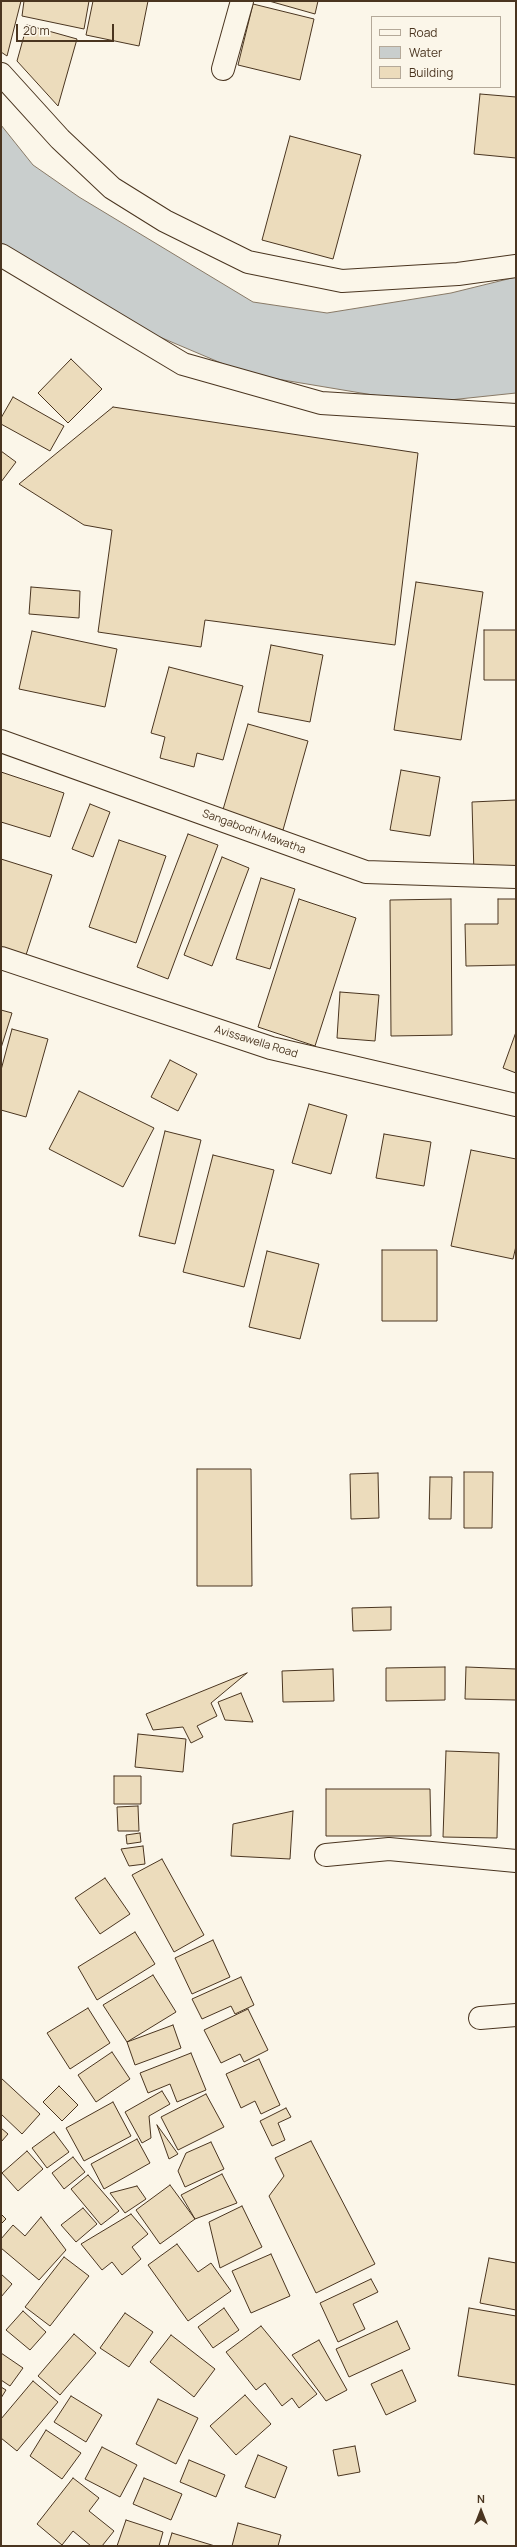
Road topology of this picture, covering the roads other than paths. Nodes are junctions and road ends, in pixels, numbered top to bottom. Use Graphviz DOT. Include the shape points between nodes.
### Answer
graph roads {
  1 [pos="242,1"];
  2 [pos="223,69"];
  3 [pos="1,74"];
  4 [pos="1,255"];
  5 [pos="516,266"];
  6 [pos="516,415"];
  7 [pos="1,741"];
  8 [pos="516,877"];
  9 [pos="1,958"];
  10 [pos="516,1105"];
  11 [pos="326,1854"];
  12 [pos="516,1861"];
  13 [pos="516,2015"];
  14 [pos="480,2018"];
  1 -- 2 [label="street"];
  3 -- 5 [label="street" via="60,139 112,188 166,221 248,262 342,281 458,274"];
  4 -- 6 [label="street" via="183,364 321,403"];
  7 -- 8 [label="street, Sangabodhi Mawatha" via="366,872"];
  9 -- 10 [label="street, Avissawella Road" via="271,1048"];
  11 -- 12 [label="street" via="389,1849"];
  13 -- 14 [label="street"];
}
